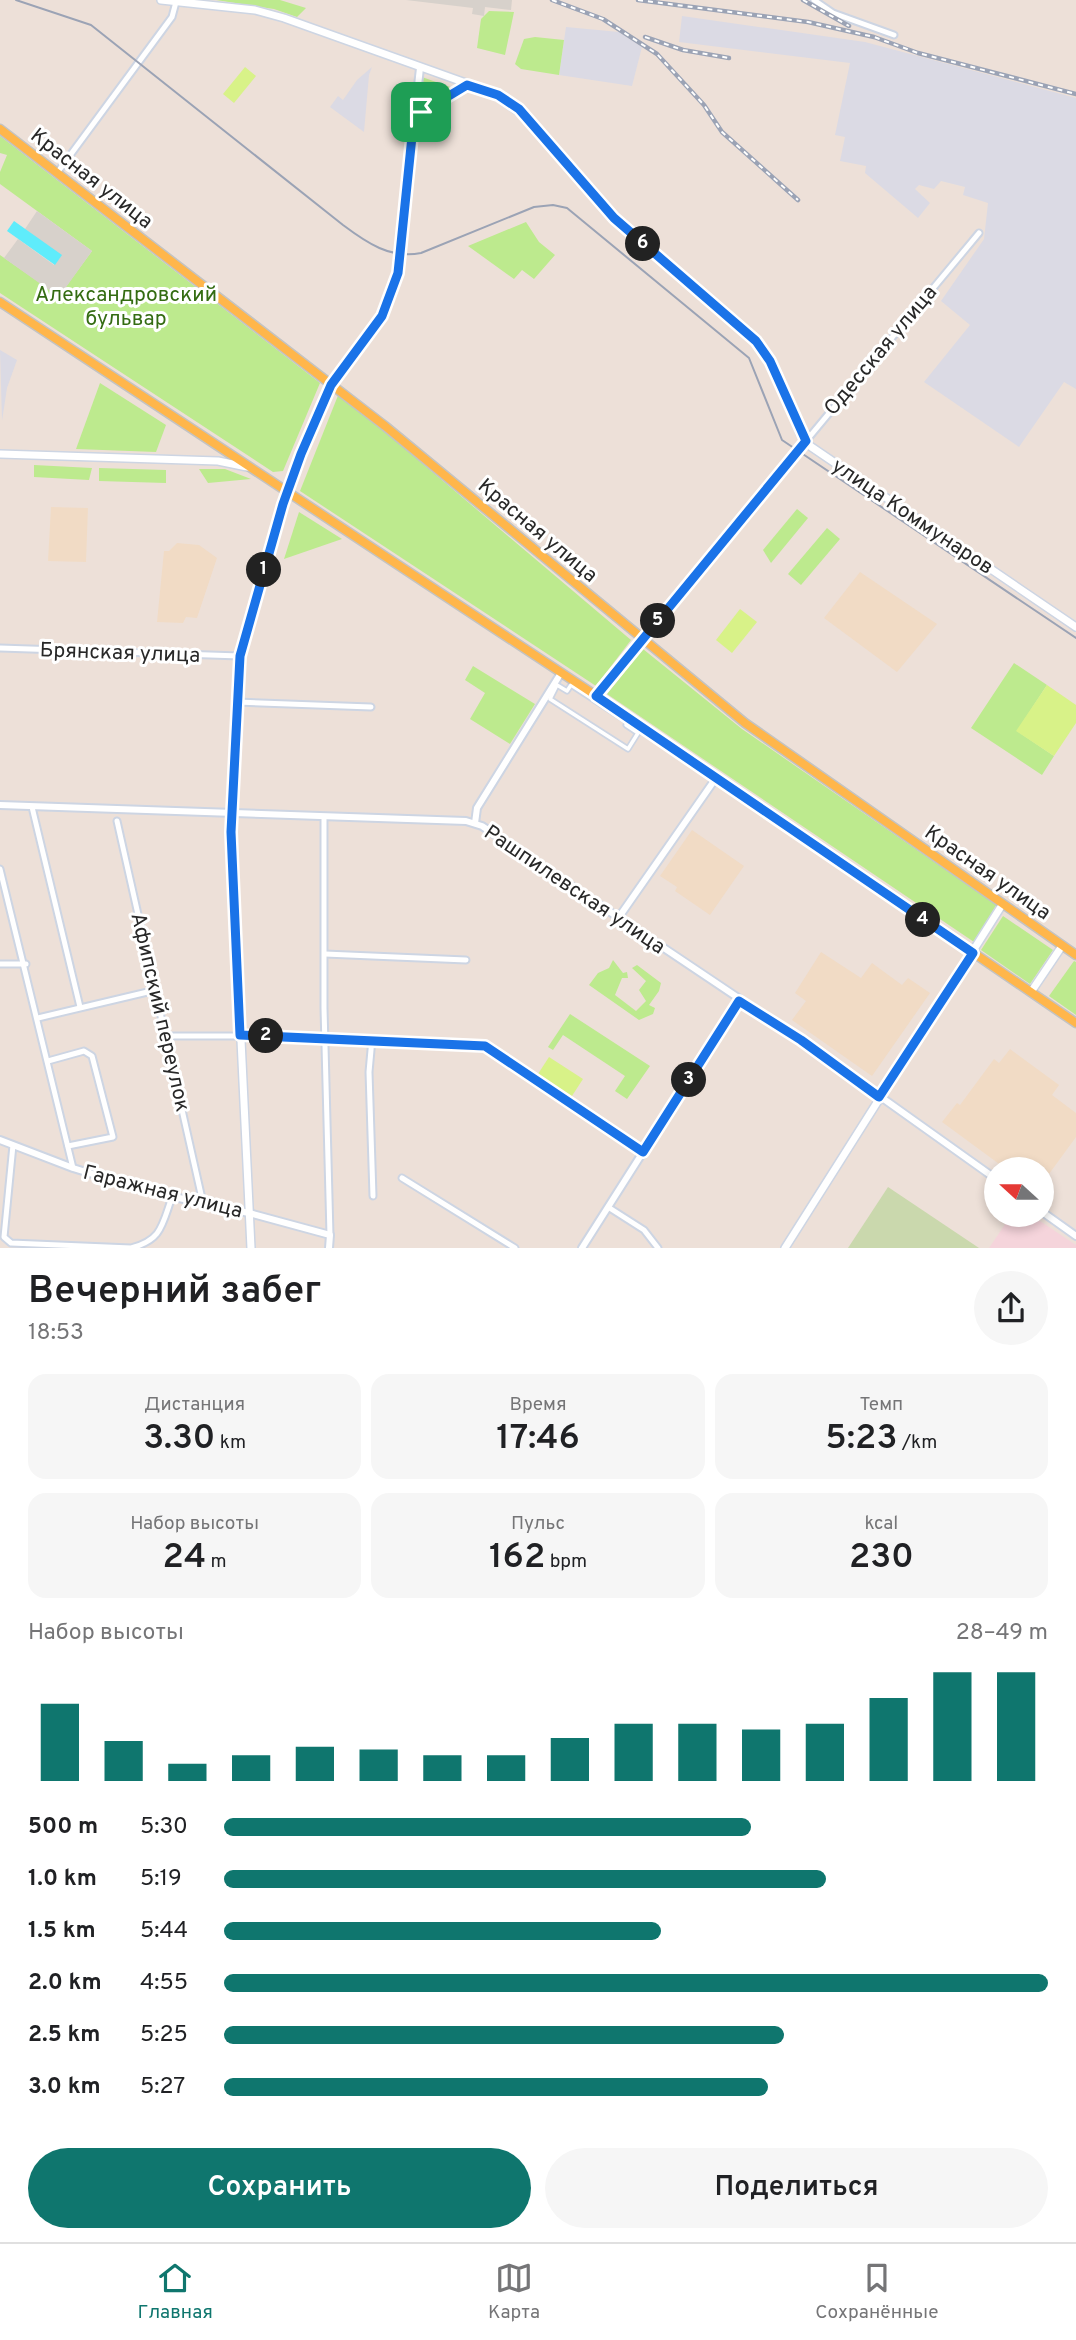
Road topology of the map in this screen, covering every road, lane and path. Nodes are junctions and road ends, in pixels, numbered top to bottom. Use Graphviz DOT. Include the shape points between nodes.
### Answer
graph roads {
  1 [pos="162,0"];
  2 [pos="814,0"];
  3 [pos="176,2"];
  4 [pos="894,34"];
  5 [pos="420,68"];
  6 [pos="467,85"];
  7 [pos="414,117"];
  8 [pos="0,129"];
  9 [pos="57,173"];
  10 [pos="979,233"];
  11 [pos="0,302"];
  12 [pos="331,385"];
  13 [pos="806,441"];
  14 [pos="0,454"];
  15 [pos="247,467"];
  16 [pos="294,473"];
  17 [pos="273,484"];
  18 [pos="287,492"];
  19 [pos="1076,627"];
  20 [pos="642,640"];
  21 [pos="0,648"];
  22 [pos="240,656"];
  23 [pos="561,673"];
  24 [pos="596,696"];
  25 [pos="550,699"];
  26 [pos="237,702"];
  27 [pos="372,707"];
  28 [pos="716,778"];
  29 [pos="0,805"];
  30 [pos="32,807"];
  31 [pos="232,814"];
  32 [pos="324,817"];
  33 [pos="117,821"];
  34 [pos="475,823"];
  35 [pos="0,869"];
  36 [pos="3,892"];
  37 [pos="1002,905"];
  38 [pos="620,917"];
  39 [pos="1062,946"];
  40 [pos="973,953"];
  41 [pos="325,954"];
  42 [pos="1076,955"];
  43 [pos="466,960"];
  44 [pos="0,964"];
  45 [pos="26,964"];
  46 [pos="156,990"];
  47 [pos="1031,992"];
  48 [pos="739,1001"];
  49 [pos="80,1007"];
  50 [pos="38,1018"];
  51 [pos="1076,1023"];
  52 [pos="240,1035"];
  53 [pos="167,1036"];
  54 [pos="325,1039"];
  55 [pos="372,1039"];
  56 [pos="48,1061"];
  57 [pos="879,1097"];
  58 [pos="0,1140"];
  59 [pos="13,1145"];
  60 [pos="68,1146"];
  61 [pos="643,1152"];
  62 [pos="73,1168"];
  63 [pos="984,1171"];
  64 [pos="402,1178"];
  65 [pos="373,1196"];
  66 [pos="172,1197"];
  67 [pos="203,1203"];
  68 [pos="608,1207"];
  69 [pos="249,1213"];
  70 [pos="1054,1220"];
  71 [pos="330,1236"];
  72 [pos="1076,1236"];
  73 [pos="251,1248"];
  74 [pos="329,1248"];
  75 [pos="515,1248"];
  76 [pos="582,1248"];
  77 [pos="658,1248"];
  78 [pos="785,1248"];
  1 -- 3 [label="main road"];
  2 -- 4 [label="street" via="833,13"];
  3 -- 5 [label="main road" via="256,10"];
  3 -- 9 [label="street" via="172,17"];
  5 -- 6 [label="main road"];
  5 -- 7 [label="street"];
  6 -- 7 [label="street"];
  6 -- 13 [label="main road" via="498,95 519,109 614,218 756,341 770,361"];
  7 -- 12 [label="street" via="392,293 382,316"];
  8 -- 9 [label="main road, Красная улица"];
  9 -- 12 [label="main road, Красная улица"];
  10 -- 13 [label="street, Одесская улица"];
  11 -- 15 [label="main road"];
  12 -- 16 [label="main road"];
  12 -- 20 [label="main road, Красная улица"];
  13 -- 19 [label="main road, улица Коммунаров"];
  13 -- 20 [label="street, Одесская улица"];
  14 -- 15 [label="main road" via="218,461"];
  15 -- 17 [label="main road"];
  16 -- 17 [label="main road"];
  16 -- 18 [label="main road"];
  17 -- 18 [label="main road"];
  18 -- 22 [label="main road"];
  18 -- 23 [label="main road"];
  20 -- 24 [label="street, Одесская улица"];
  20 -- 37 [label="main road, Красная улица" via="746,723"];
  21 -- 22 [label="street, Брянская улица"];
  22 -- 26 [label="main road"];
  23 -- 24 [label="main road"];
  23 -- 34 [label="street" via="477,808"];
  24 -- 28 [label="main road"];
  25 -- 25 [label="street" via="628,749 638,733 571,685 568,691 557,685"];
  26 -- 27 [label="street"];
  26 -- 31 [label="main road"];
  28 -- 38 [label="street"];
  28 -- 40 [label="main road"];
  29 -- 30 [label="street, Рашпилевская улица"];
  30 -- 31 [label="street, Рашпилевская улица"];
  30 -- 49 [label="street"];
  31 -- 32 [label="street, Рашпилевская улица"];
  31 -- 52 [label="main road"];
  32 -- 34 [label="street, Рашпилевская улица"];
  32 -- 41 [label="street"];
  33 -- 46 [label="street, Афипский переулок"];
  34 -- 38 [label="street, Рашпилевская улица"];
  35 -- 36 [label="street"];
  36 -- 45 [label="street"];
  37 -- 39 [label="main road, Красная улица"];
  37 -- 40 [label="main road"];
  38 -- 48 [label="street, Рашпилевская улица"];
  39 -- 42 [label="main road, Красная улица"];
  39 -- 47 [label="main road, Красная улица"];
  40 -- 47 [label="main road"];
  40 -- 57 [label="main road"];
  41 -- 43 [label="street"];
  41 -- 54 [label="street"];
  44 -- 45 [label="street"];
  45 -- 50 [label="street"];
  46 -- 49 [label="street"];
  46 -- 53 [label="street, Афипский переулок"];
  47 -- 51 [label="main road"];
  48 -- 57 [label="street, Рашпилевская улица"];
  48 -- 61 [label="street"];
  49 -- 50 [label="street"];
  50 -- 56 [label="street"];
  52 -- 53 [label="street"];
  52 -- 54 [label="street"];
  52 -- 69 [label="main road"];
  53 -- 67 [label="street, Афипский переулок"];
  54 -- 55 [label="street"];
  54 -- 71 [label="street"];
  55 -- 61 [label="street" via="485,1046"];
  55 -- 65 [label="street"];
  56 -- 60 [label="street"];
  56 -- 60 [label="street" via="84,1051 92,1056 113,1137"];
  57 -- 63 [label="street, Рашпилевская улица"];
  57 -- 78 [label="main road"];
  58 -- 59 [label="street, Гаражная улица"];
  59 -- 62 [label="street, Гаражная улица"];
  59 -- 66 [label="street" via="4,1237 11,1244 131,1248 147,1244 158,1235"];
  60 -- 62 [label="street"];
  61 -- 68 [label="street"];
  62 -- 66 [label="street, Гаражная улица"];
  64 -- 75 [label="street"];
  66 -- 67 [label="street, Гаражная улица"];
  67 -- 69 [label="street, Гаражная улица"];
  68 -- 76 [label="street"];
  68 -- 77 [label="street" via="644,1230"];
  69 -- 71 [label="street, Гаражная улица"];
  69 -- 73 [label="main road"];
  70 -- 72 [label="street"];
  71 -- 74 [label="street"];
}
